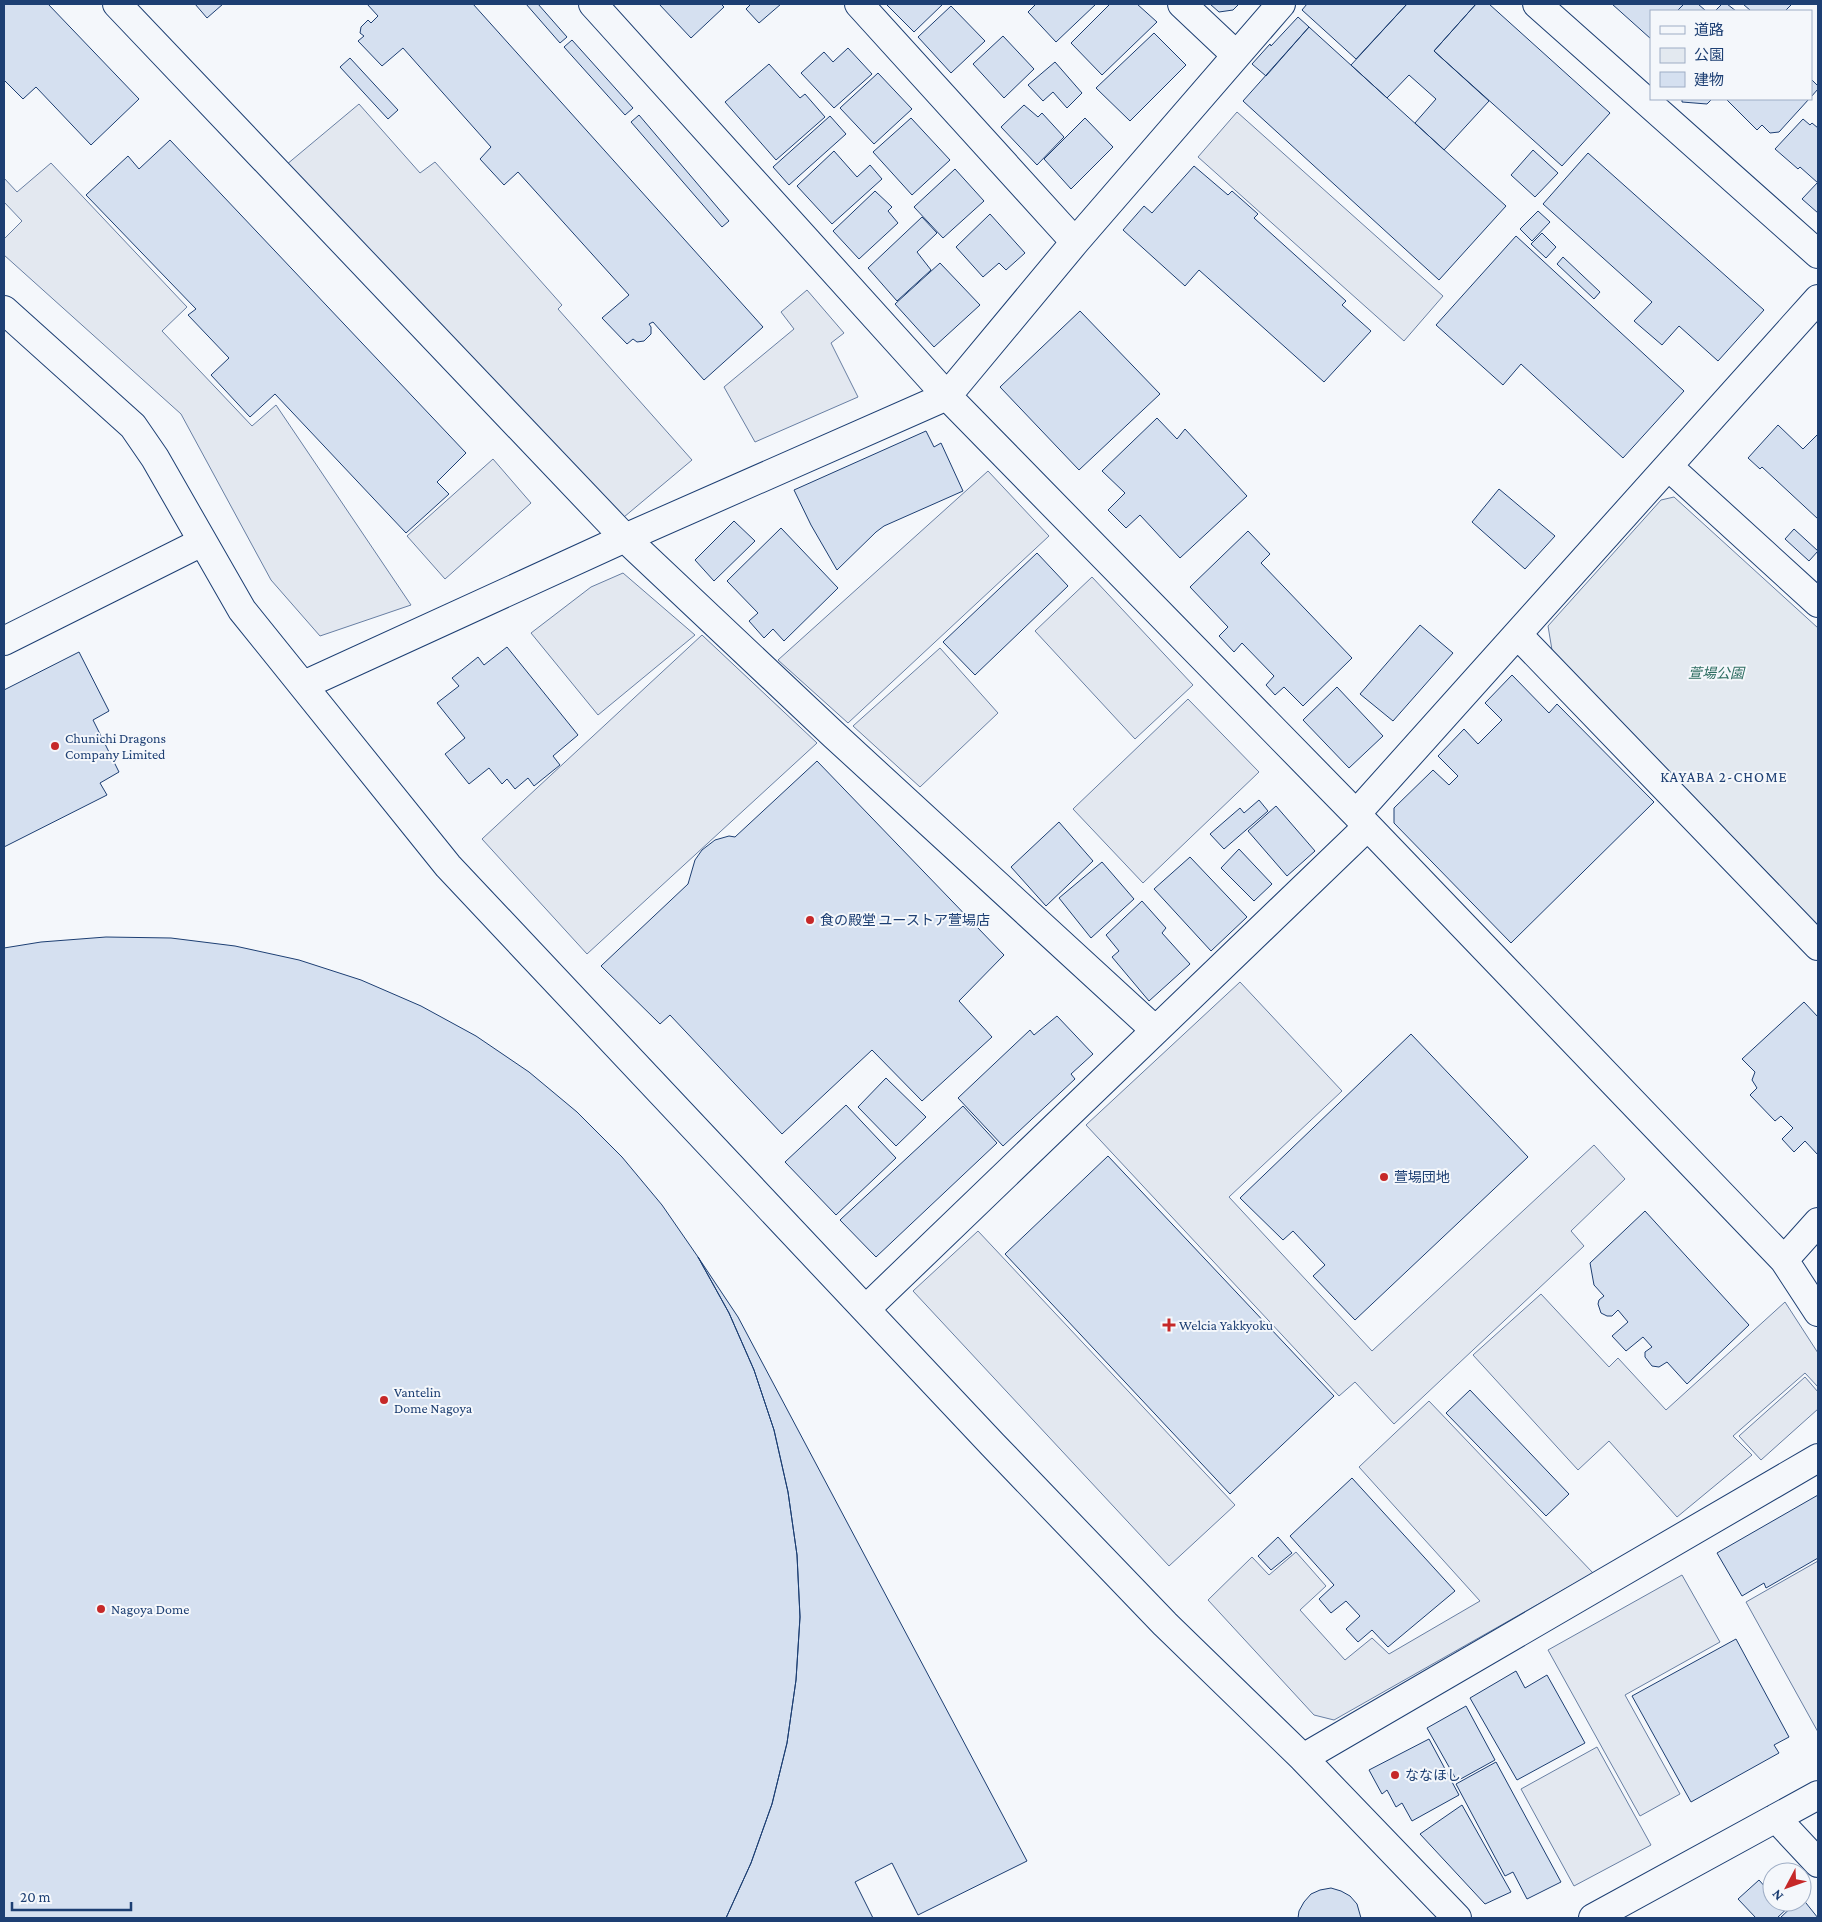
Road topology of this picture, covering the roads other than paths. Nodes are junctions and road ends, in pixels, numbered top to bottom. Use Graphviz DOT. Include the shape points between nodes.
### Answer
graph roads {
  1 [pos="117,4"];
  2 [pos="593,4"];
  3 [pos="859,4"];
  4 [pos="1182,4"];
  5 [pos="1281,4"];
  6 [pos="1537,4"];
  7 [pos="1236,55"];
  8 [pos="1075,242"];
  9 [pos="1818,254"];
  10 [pos="1818,299"];
  11 [pos="4,310"];
  12 [pos="947,396"];
  13 [pos="1669,467"];
  14 [pos="625,538"];
  15 [pos="202,542"];
  16 [pos="1818,603"];
  17 [pos="1518,635"];
  18 [pos="4,641"];
  19 [pos="304,685"];
  20 [pos="1362,820"];
  21 [pos="1818,946"];
  22 [pos="1156,1030"];
  23 [pos="1818,1222"];
  24 [pos="1784,1260"];
  25 [pos="866,1309"];
  26 [pos="1818,1312"];
  27 [pos="1818,1458"];
  28 [pos="1303,1758"];
  29 [pos="1818,1795"];
  30 [pos="1776,1818"];
  31 [pos="1818,1863"];
  32 [pos="1457,1918"];
  33 [pos="1593,1918"];
  1 -- 14 [label="street"];
  2 -- 12 [label="street"];
  3 -- 8 [label="street"];
  4 -- 7 [label="street"];
  5 -- 7 [label="street"];
  6 -- 9 [label="street"];
  7 -- 8 [label="street"];
  8 -- 12 [label="street"];
  10 -- 13 [label="street"];
  11 -- 15 [label="street" via="133,426 155,458"];
  12 -- 14 [label="street"];
  12 -- 20 [label="street"];
  13 -- 16 [label="street"];
  13 -- 17 [label="street"];
  14 -- 19 [label="street"];
  14 -- 22 [label="street"];
  15 -- 18 [label="street"];
  15 -- 19 [label="street" via="242,610"];
  17 -- 20 [label="street"];
  17 -- 21 [label="street"];
  19 -- 25 [label="street" via="448,866"];
  20 -- 22 [label="street"];
  20 -- 24 [label="street"];
  22 -- 25 [label="street"];
  23 -- 24 [label="street"];
  24 -- 26 [label="street"];
  25 -- 28 [label="street" via="1164,1624"];
  27 -- 28 [label="street"];
  28 -- 32 [label="street"];
  29 -- 30 [label="street"];
  30 -- 31 [label="street"];
  30 -- 33 [label="street"];
}
